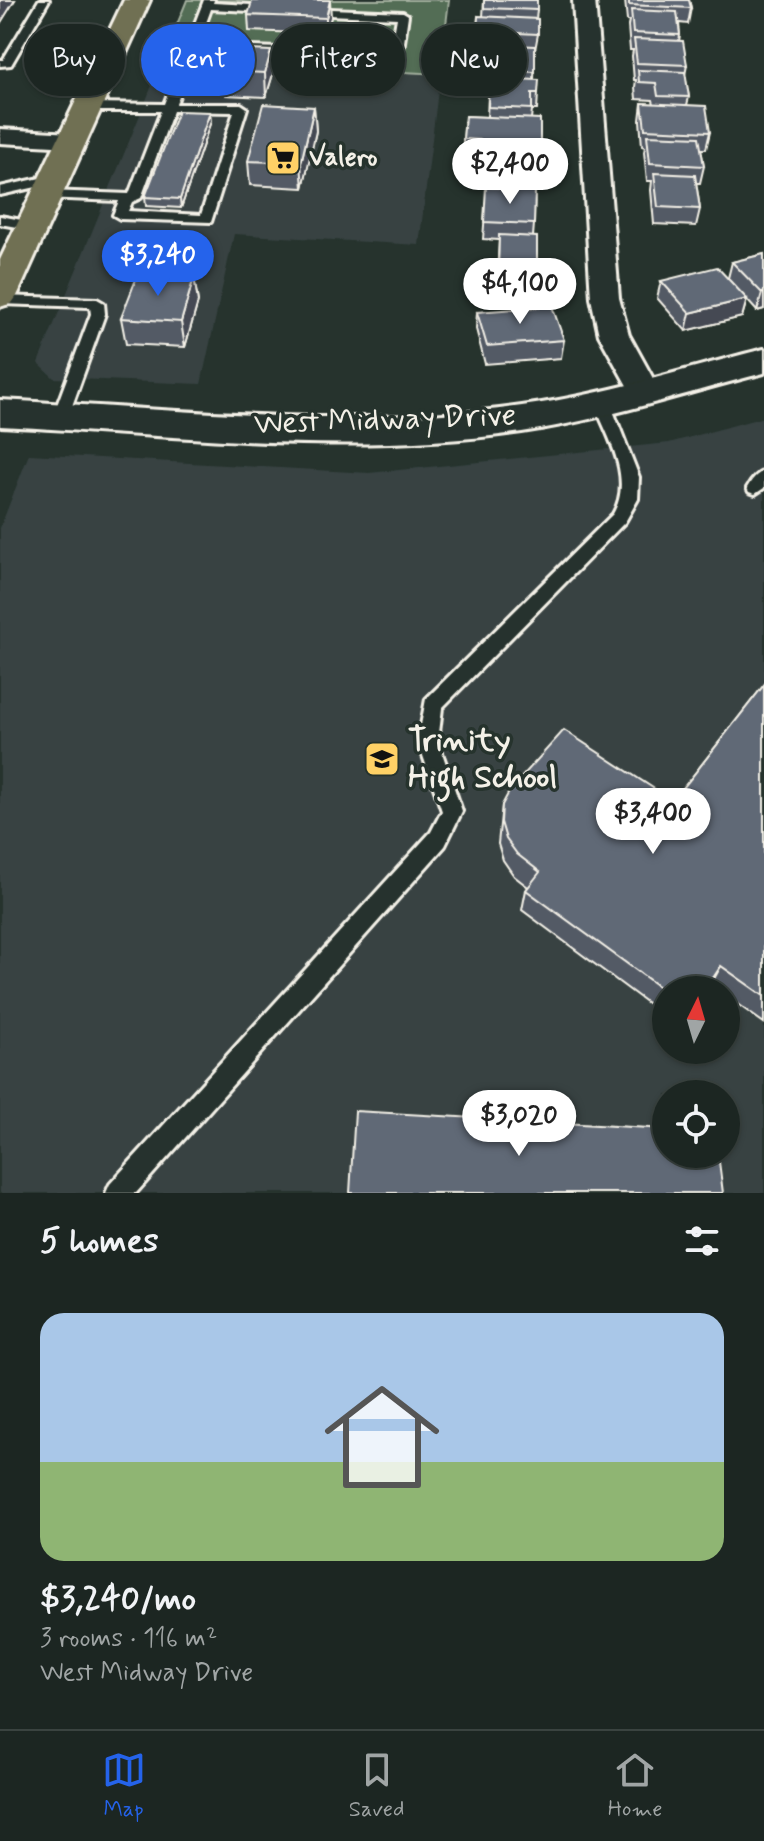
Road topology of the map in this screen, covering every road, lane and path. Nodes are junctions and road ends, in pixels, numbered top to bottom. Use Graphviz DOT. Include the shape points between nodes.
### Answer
graph roads {
  1 [pos="44,0"];
  2 [pos="137,0"];
  3 [pos="584,0"];
  4 [pos="208,3"];
  5 [pos="282,9"];
  6 [pos="297,10"];
  7 [pos="200,24"];
  8 [pos="255,50"];
  9 [pos="0,63"];
  10 [pos="172,96"];
  11 [pos="168,106"];
  12 [pos="88,107"];
  13 [pos="0,136"];
  14 [pos="72,140"];
  15 [pos="51,187"];
  16 [pos="0,191"];
  17 [pos="127,198"];
  18 [pos="0,220"];
  19 [pos="33,226"];
  20 [pos="0,298"];
  21 [pos="764,361"];
  22 [pos="646,393"];
  23 [pos="602,403"];
  24 [pos="0,413"];
  25 [pos="61,416"];
  26 [pos="119,1193"];
  1 -- 9 [label="lane" via="7,63"];
  2 -- 12 [label="main road"];
  3 -- 22 [label="street" via="605,298 614,335"];
  4 -- 5 [label="lane"];
  4 -- 7 [label="lane"];
  6 -- 8 [label="lane" via="403,15 396,56"];
  10 -- 11 [label="lane"];
  11 -- 12 [label="lane"];
  11 -- 17 [label="lane" via="134,198"];
  11 -- 17 [label="lane" via="241,108 206,219 120,215"];
  12 -- 14 [label="main road"];
  13 -- 14 [label="street"];
  14 -- 15 [label="main road"];
  15 -- 16 [label="lane"];
  15 -- 17 [label="lane"];
  15 -- 19 [label="main road"];
  18 -- 19 [label="lane"];
  19 -- 20 [label="main road"];
  20 -- 25 [label="lane" via="97,303 98,314"];
  21 -- 22 [label="street, West Midway Drive"];
  22 -- 23 [label="street, West Midway Drive"];
  23 -- 25 [label="street, West Midway Drive" via="487,423 306,429"];
  23 -- 26 [label="lane" via="631,477 630,499 619,518 433,705 428,741 452,811 438,839"];
  24 -- 25 [label="street, West Midway Drive"];
}
